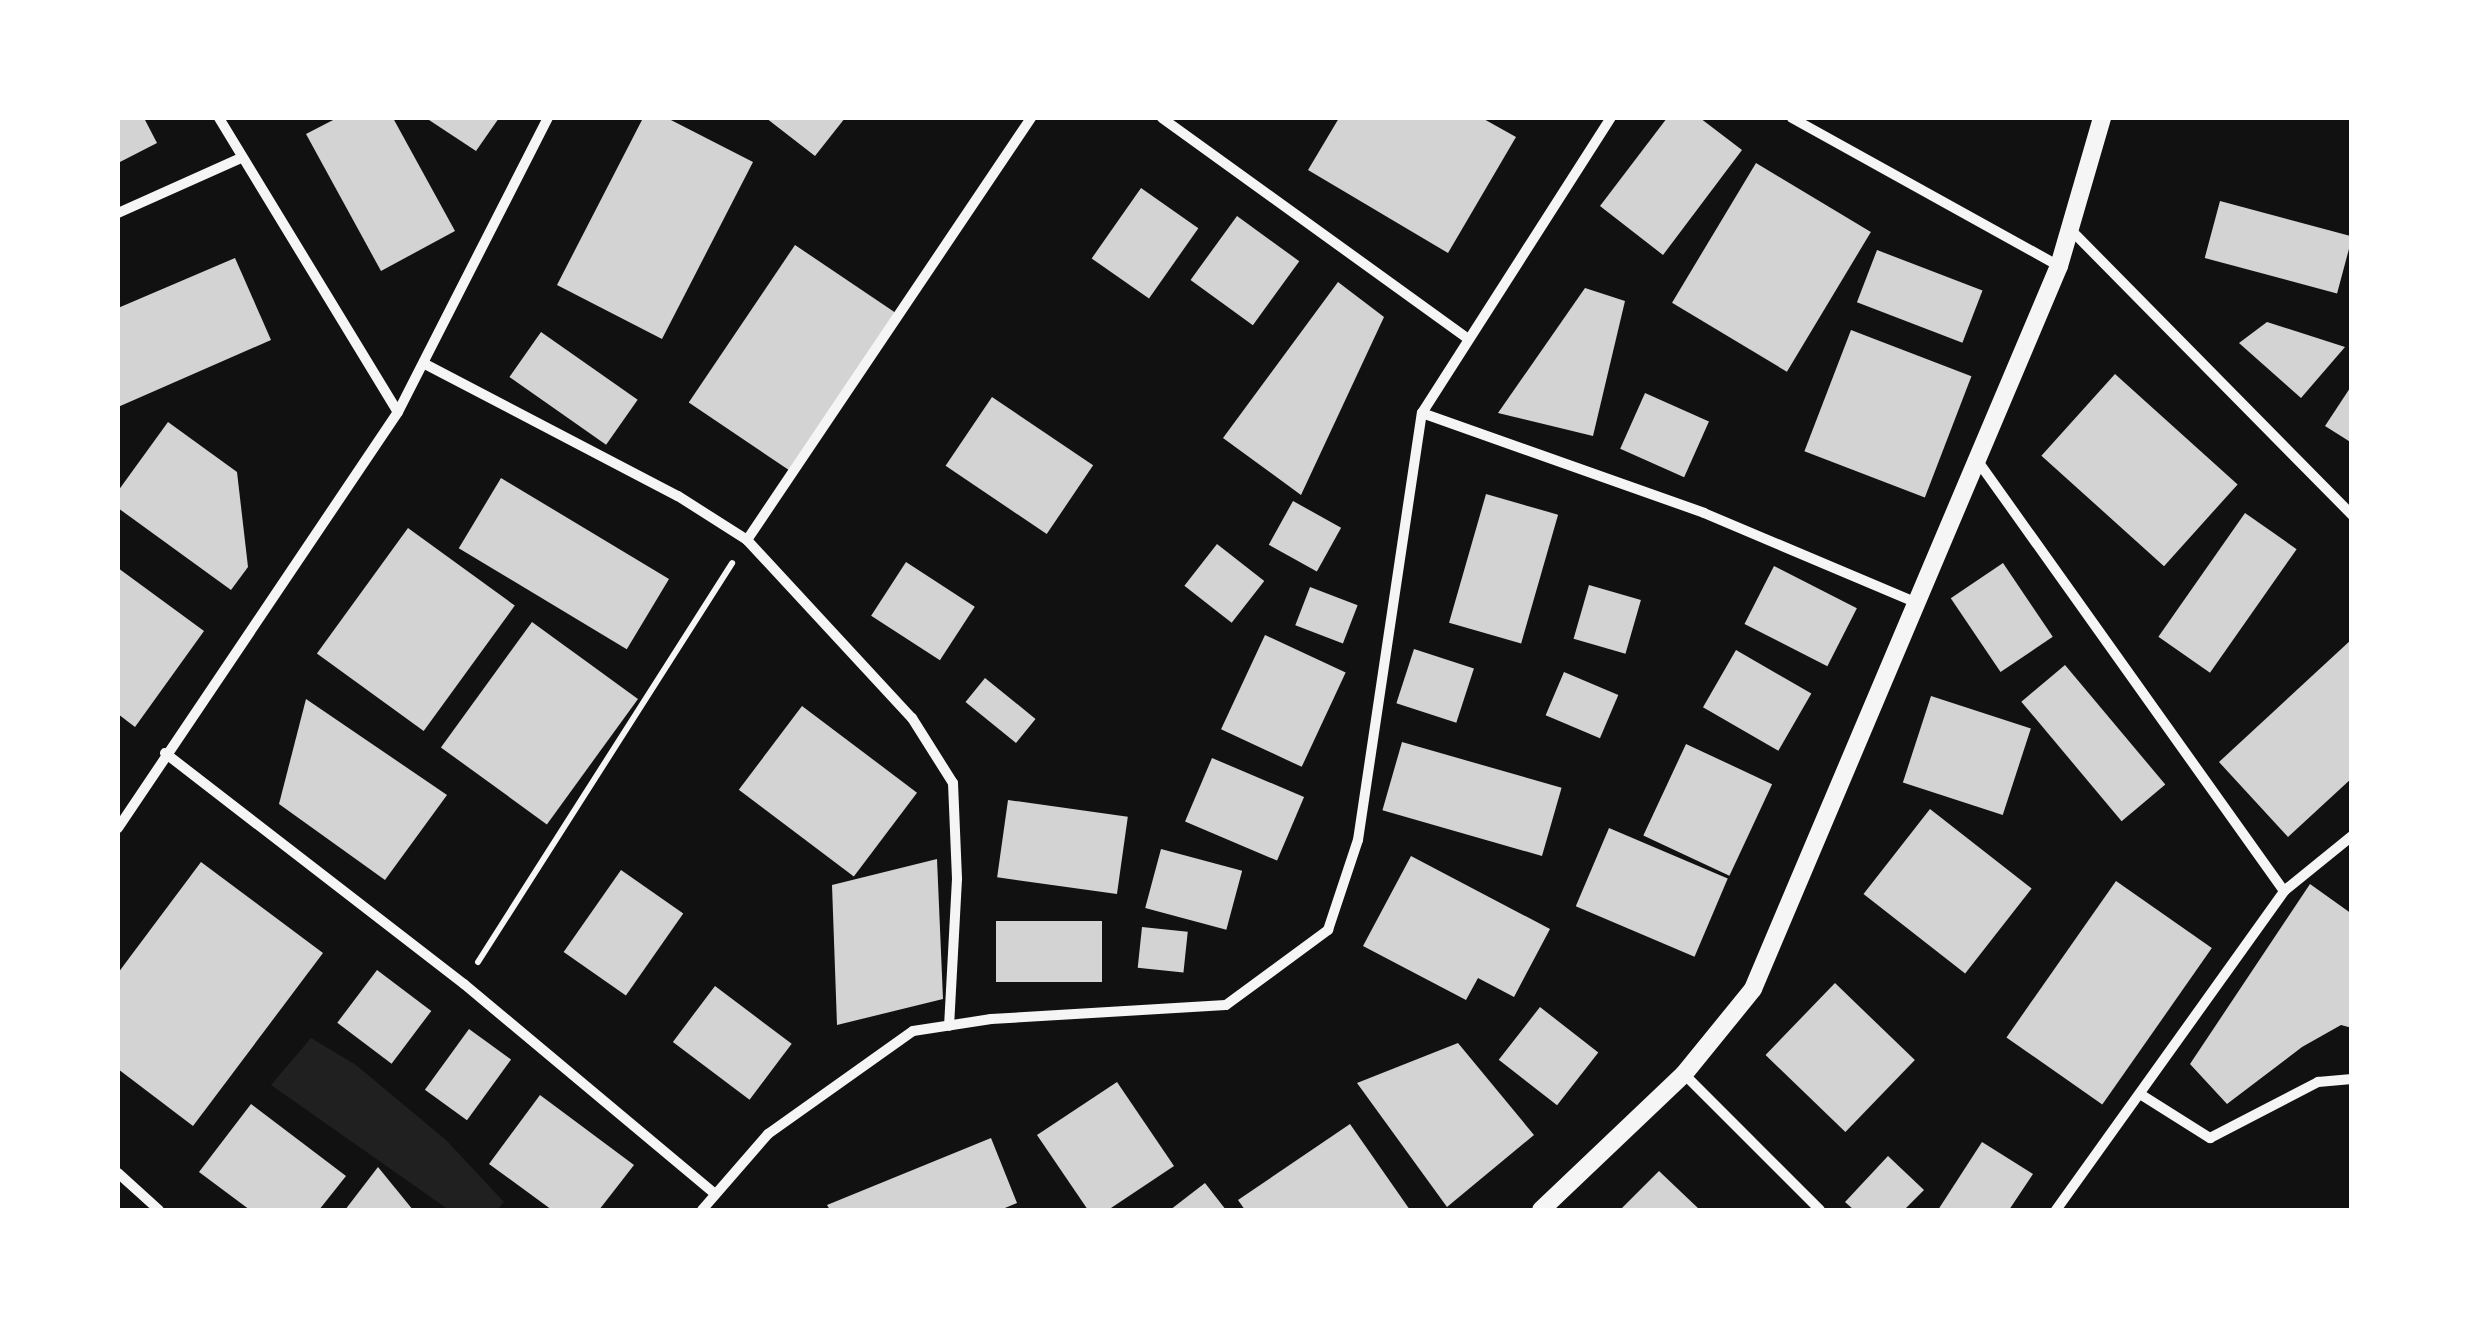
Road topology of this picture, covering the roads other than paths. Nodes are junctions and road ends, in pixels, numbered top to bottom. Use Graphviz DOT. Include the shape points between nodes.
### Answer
graph roads {
  1 [pos="220,118"];
  2 [pos="548,118"];
  3 [pos="1031,118"];
  4 [pos="1162,118"];
  5 [pos="1611,118"];
  6 [pos="1792,118"];
  7 [pos="2102,118"];
  8 [pos="241,158"];
  9 [pos="118,213"];
  10 [pos="2070,228"];
  11 [pos="2059,266"];
  12 [pos="1467,338"];
  13 [pos="425,364"];
  14 [pos="398,412"];
  15 [pos="1422,413"];
  16 [pos="1977,460"];
  17 [pos="2352,514"];
  18 [pos="747,540"];
  19 [pos="1917,603"];
  20 [pos="165,753"];
  21 [pos="118,828"];
  22 [pos="2352,836"];
  23 [pos="2284,891"];
  24 [pos="948,1026"];
  25 [pos="1684,1074"];
  26 [pos="2352,1079"];
  27 [pos="2140,1094"];
  28 [pos="118,1173"];
  29 [pos="715,1194"];
  30 [pos="159,1210"];
  31 [pos="702,1210"];
  32 [pos="1541,1210"];
  33 [pos="1820,1210"];
  34 [pos="2056,1210"];
  1 -- 8 [label="street"];
  2 -- 13 [label="street"];
  3 -- 18 [label="street"];
  4 -- 12 [label="street"];
  5 -- 12 [label="street"];
  6 -- 11 [label="street"];
  7 -- 10 [label="street"];
  8 -- 9 [label="street"];
  8 -- 14 [label="street"];
  10 -- 11 [label="street"];
  10 -- 17 [label="street"];
  11 -- 16 [label="street"];
  12 -- 15 [label="street"];
  13 -- 14 [label="street"];
  13 -- 18 [label="street" via="678,496"];
  14 -- 20 [label="street"];
  15 -- 19 [label="street" via="1704,512"];
  15 -- 24 [label="street" via="1358,840 1328,930 1226,1005"];
  16 -- 19 [label="street"];
  16 -- 23 [label="street"];
  18 -- 24 [label="street" via="912,718 953,783 957,879"];
  19 -- 25 [label="street" via="1753,989"];
  20 -- 21 [label="street"];
  20 -- 29 [label="street" via="464,984"];
  22 -- 23 [label="street"];
  23 -- 27 [label="street"];
  24 -- 29 [label="street" via="913,1031 768,1134"];
  25 -- 32 [label="street"];
  25 -- 33 [label="street"];
  26 -- 27 [label="street" via="2318,1082 2210,1138"];
  27 -- 34 [label="street"];
  28 -- 30 [label="street"];
  29 -- 31 [label="street"];
}
